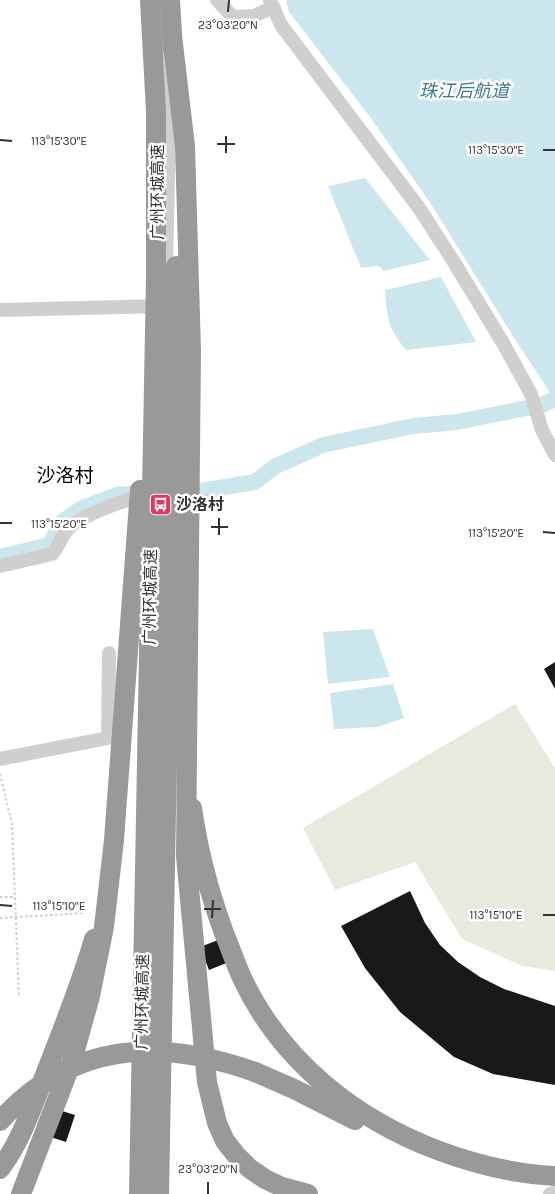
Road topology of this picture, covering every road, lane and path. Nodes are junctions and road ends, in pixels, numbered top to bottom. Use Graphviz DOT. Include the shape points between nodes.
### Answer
graph roads {
  1 [pos="150,0"];
  2 [pos="161,0"];
  3 [pos="170,0"];
  4 [pos="217,0"];
  5 [pos="272,3"];
  6 [pos="172,36"];
  7 [pos="156,276"];
  8 [pos="165,306"];
  9 [pos="0,310"];
  10 [pos="555,455"];
  11 [pos="160,496"];
  12 [pos="212,501"];
  13 [pos="0,566"];
  14 [pos="108,653"];
  15 [pos="187,722"];
  16 [pos="122,730"];
  17 [pos="0,758"];
  18 [pos="0,774"];
  19 [pos="0,897"];
  20 [pos="16,897"];
  21 [pos="85,914"];
  22 [pos="0,918"];
  23 [pos="16,918"];
  24 [pos="19,996"];
  25 [pos="0,1121"];
  26 [pos="0,1169"];
  27 [pos="555,1176"];
  28 [pos="555,1193"];
  29 [pos="21,1194"];
  30 [pos="140,1194"];
  31 [pos="153,1194"];
  32 [pos="159,1194"];
  33 [pos="308,1194"];
  34 [pos="550,1194"];
  1 -- 7 [label="highway, 广州环城高速, bridge" via="156,112"];
  2 -- 8 [label="street" via="168,133"];
  3 -- 6 [label="highway, 广州环城高速, bridge"];
  4 -- 5 [label="street" via="233,17 254,16"];
  5 -- 10 [label="street" via="281,25 419,208 531,394 542,430"];
  6 -- 15 [label="highway, bridge" via="185,146 191,351"];
  6 -- 32 [label="highway, 广州环城高速, bridge" via="176,294"];
  7 -- 16 [label="highway, bridge"];
  7 -- 30 [label="highway, 广州环城高速, bridge"];
  8 -- 9 [label="street"];
  8 -- 11 [label="street"];
  11 -- 12 [label="street" via="186,502"];
  11 -- 13 [label="street" via="129,500 94,514 66,531 52,554"];
  11 -- 31 [label="street"];
  14 -- 17 [label="street" via="108,738"];
  15 -- 27 [label="highway, bridge" via="192,810 209,889 244,982 280,1039 337,1095 399,1134 468,1160"];
  15 -- 33 [label="highway, bridge" via="187,873 206,1070 214,1114 229,1148 249,1168 273,1183"];
  16 -- 26 [label="highway, bridge" via="110,856 96,933 31,1111 17,1143"];
  16 -- 29 [label="highway, bridge" via="111,877 93,983 68,1072"];
  18 -- 20 [label="path" via="12,824"];
  19 -- 20 [label="path"];
  20 -- 23 [label="path"];
  21 -- 23 [label="path"];
  22 -- 23 [label="path"];
  23 -- 24 [label="path"];
  25 -- 27 [label="highway, bridge" via="37,1087 73,1067 124,1053 167,1051 209,1058 255,1072 439,1157 494,1171"];
  28 -- 34 [label="street"];
}
